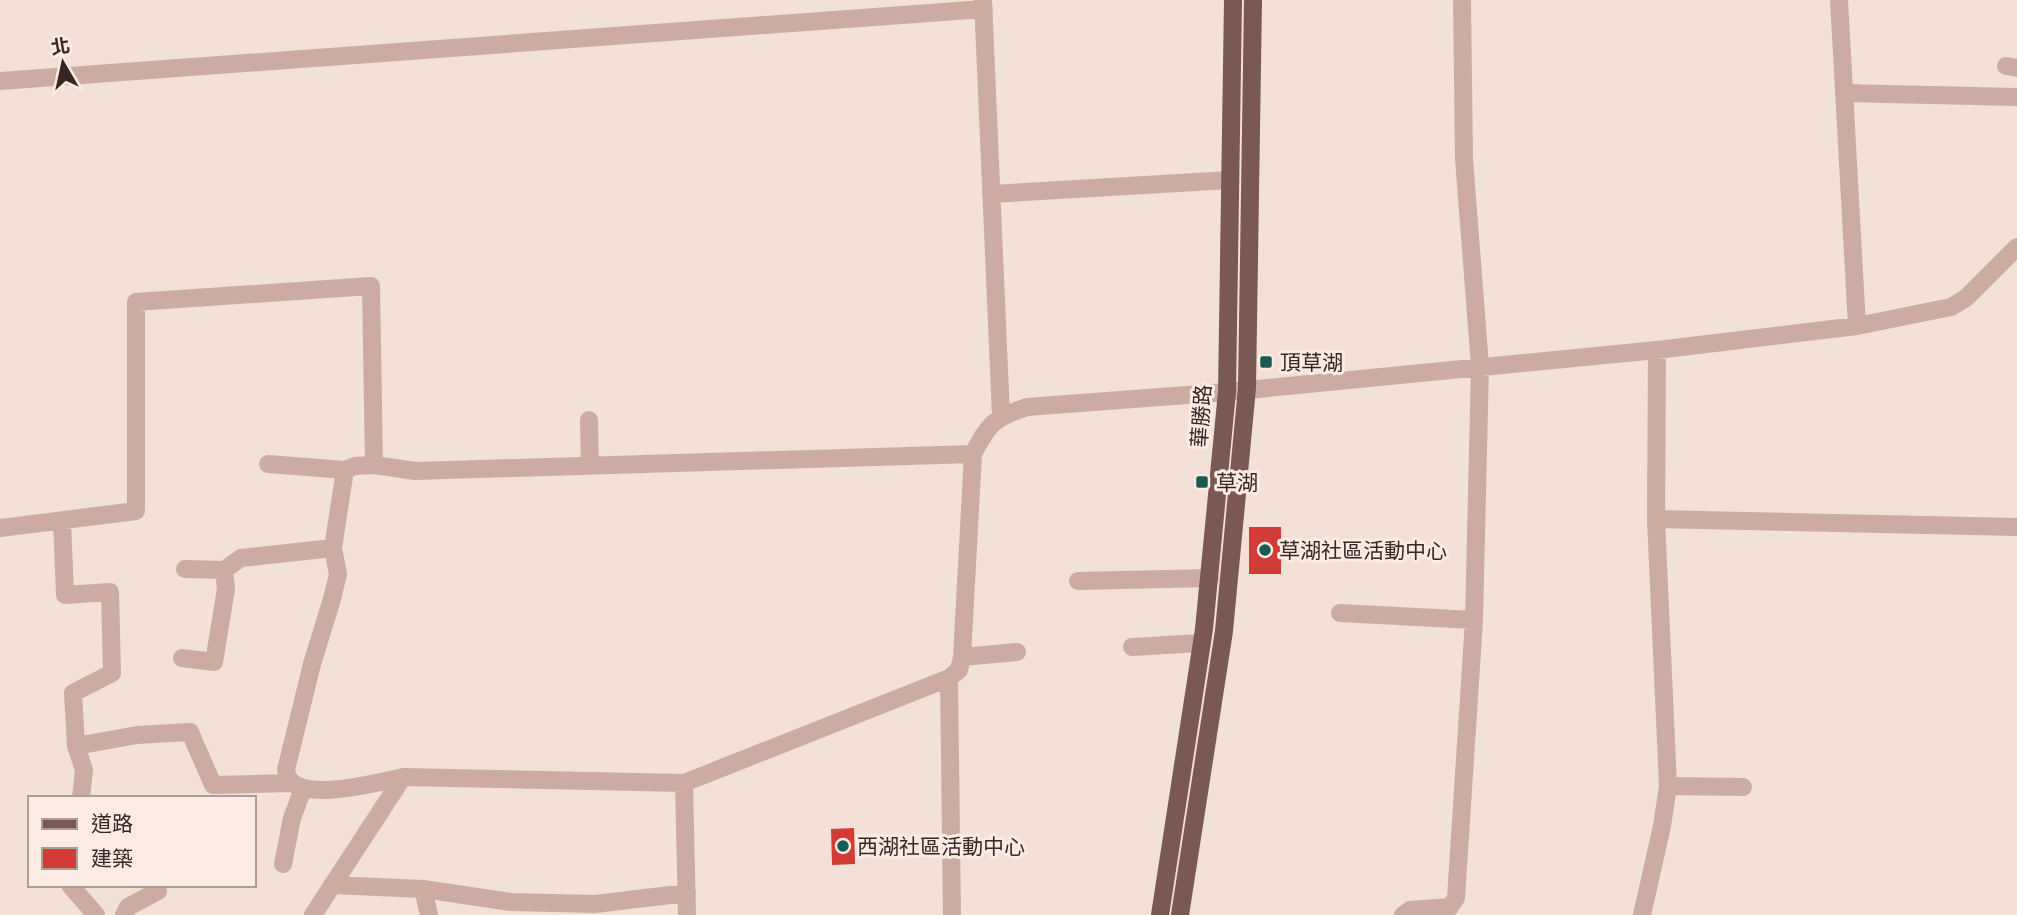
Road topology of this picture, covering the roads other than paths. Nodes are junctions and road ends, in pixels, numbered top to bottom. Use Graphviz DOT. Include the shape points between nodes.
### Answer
graph roads {
  1 [pos="1233,0"];
  2 [pos="1253,0"];
  3 [pos="1462,0"];
  4 [pos="1839,0"];
  5 [pos="984,4"];
  6 [pos="0,81"];
  7 [pos="1844,93"];
  8 [pos="2017,97"];
  9 [pos="1230,180"];
  10 [pos="991,194"];
  11 [pos="2017,247"];
  12 [pos="1857,326"];
  13 [pos="1657,349"];
  14 [pos="1480,366"];
  15 [pos="1247,388"];
  16 [pos="1227,392"];
  17 [pos="1001,416"];
  18 [pos="589,420"];
  19 [pos="973,454"];
  20 [pos="268,464"];
  21 [pos="374,465"];
  22 [pos="590,466"];
  23 [pos="345,470"];
  24 [pos="1656,519"];
  25 [pos="62,521"];
  26 [pos="2017,527"];
  27 [pos="0,528"];
  28 [pos="332,548"];
  29 [pos="185,569"];
  30 [pos="224,570"];
  31 [pos="1210,578"];
  32 [pos="1078,581"];
  33 [pos="1340,613"];
  34 [pos="1474,620"];
  35 [pos="1202,643"];
  36 [pos="1132,647"];
  37 [pos="1017,652"];
  38 [pos="962,657"];
  39 [pos="182,658"];
  40 [pos="949,678"];
  41 [pos="76,746"];
  42 [pos="403,777"];
  43 [pos="684,783"];
  44 [pos="296,786"];
  45 [pos="1668,786"];
  46 [pos="1743,787"];
  47 [pos="81,796"];
  48 [pos="283,864"];
  49 [pos="332,886"];
  50 [pos="73,887"];
  51 [pos="157,887"];
  52 [pos="423,889"];
  53 [pos="687,893"];
  54 [pos="316,914"];
  55 [pos="96,915"];
  56 [pos="124,915"];
  57 [pos="429,915"];
  58 [pos="687,915"];
  59 [pos="951,915"];
  60 [pos="1160,915"];
  61 [pos="1180,915"];
  62 [pos="1403,915"];
  63 [pos="1642,915"];
  1 -- 9 [label="main road, 華勝路"];
  2 -- 15 [label="main road, 華勝路"];
  3 -- 14 [label="street" via="1464,159"];
  4 -- 7 [label="street"];
  5 -- 6 [label="street"];
  5 -- 10 [label="street"];
  7 -- 8 [label="street"];
  7 -- 12 [label="street"];
  9 -- 10 [label="street"];
  9 -- 16 [label="main road, 華勝路"];
  10 -- 17 [label="street"];
  11 -- 12 [label="street" via="1951,307"];
  12 -- 13 [label="street"];
  13 -- 14 [label="street"];
  13 -- 24 [label="street"];
  14 -- 15 [label="street"];
  14 -- 34 [label="street"];
  15 -- 16 [label="street"];
  15 -- 61 [label="main road, 華勝路" via="1224,631"];
  16 -- 17 [label="street" via="1027,407"];
  16 -- 31 [label="main road, 華勝路"];
  17 -- 19 [label="street" via="983,434"];
  18 -- 22 [label="street"];
  19 -- 22 [label="street"];
  19 -- 38 [label="street"];
  20 -- 23 [label="street"];
  21 -- 22 [label="street" via="415,471"];
  21 -- 23 [label="street"];
  21 -- 25 [label="street" via="371,286 136,302 136,511"];
  23 -- 28 [label="street"];
  24 -- 26 [label="street"];
  24 -- 45 [label="street"];
  25 -- 27 [label="street"];
  25 -- 41 [label="street" via="65,595 110,592 112,673 73,693"];
  28 -- 30 [label="street" via="241,558"];
  28 -- 44 [label="street" via="338,574 286,770 286,777"];
  29 -- 30 [label="street"];
  30 -- 39 [label="street" via="226,589 214,662"];
  31 -- 32 [label="street"];
  31 -- 35 [label="main road, 華勝路"];
  33 -- 34 [label="street"];
  34 -- 62 [label="street" via="1456,898 1450,907 1410,910"];
  35 -- 36 [label="street"];
  35 -- 60 [label="main road, 華勝路"];
  37 -- 38 [label="street"];
  38 -- 40 [label="street" via="959,670"];
  40 -- 43 [label="street"];
  40 -- 59 [label="street"];
  41 -- 44 [label="street" via="190,732 213,785"];
  41 -- 47 [label="street" via="83,770"];
  42 -- 43 [label="street"];
  42 -- 44 [label="street" via="347,789"];
  42 -- 49 [label="street"];
  43 -- 53 [label="street"];
  44 -- 48 [label="street"];
  45 -- 46 [label="street"];
  45 -- 63 [label="street"];
  49 -- 52 [label="street"];
  49 -- 54 [label="street"];
  50 -- 55 [label="street"];
  51 -- 56 [label="street" via="158,891 128,907"];
  52 -- 53 [label="street" via="511,902 594,904"];
  52 -- 57 [label="street"];
  53 -- 58 [label="street"];
}
